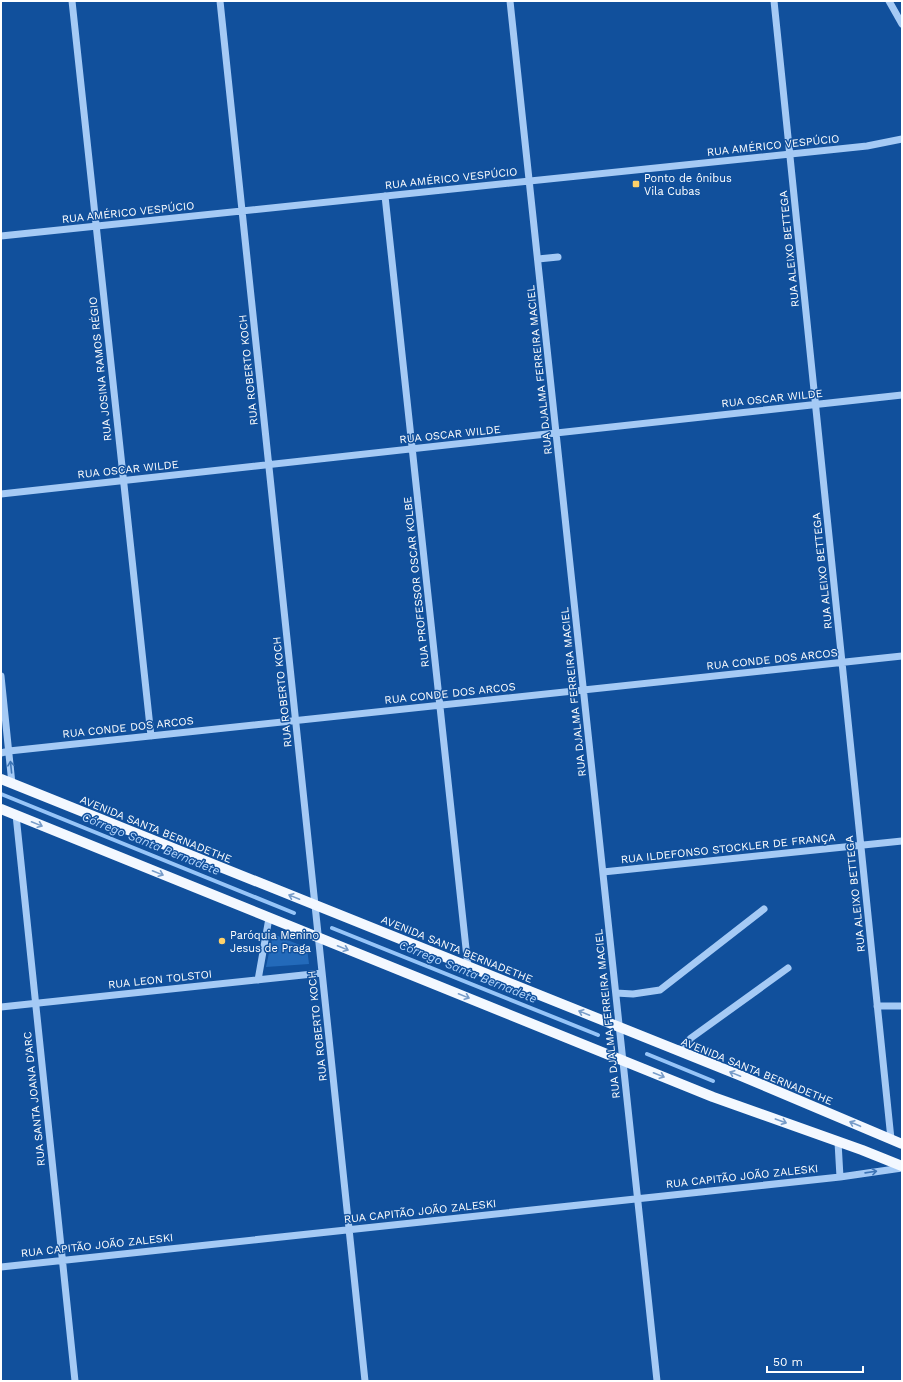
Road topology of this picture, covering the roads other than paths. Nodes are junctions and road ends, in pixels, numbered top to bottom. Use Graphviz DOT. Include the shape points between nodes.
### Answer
graph roads {
  1 [pos="72,1"];
  2 [pos="220,1"];
  3 [pos="510,1"];
  4 [pos="774,1"];
  5 [pos="889,1"];
  6 [pos="902,24"];
  7 [pos="902,139"];
  8 [pos="790,154"];
  9 [pos="530,181"];
  10 [pos="385,196"];
  11 [pos="242,211"];
  12 [pos="96,226"];
  13 [pos="1,236"];
  14 [pos="558,257"];
  15 [pos="538,259"];
  16 [pos="902,395"];
  17 [pos="816,405"];
  18 [pos="556,433"];
  19 [pos="412,449"];
  20 [pos="269,465"];
  21 [pos="123,481"];
  22 [pos="1,494"];
  23 [pos="902,656"];
  24 [pos="842,663"];
  25 [pos="1,676"];
  26 [pos="584,690"];
  27 [pos="440,705"];
  28 [pos="296,720"];
  29 [pos="151,736"];
  30 [pos="9,751"];
  31 [pos="1,753"];
  32 [pos="1,780"];
  33 [pos="12,784"];
  34 [pos="1,809"];
  35 [pos="16,815"];
  36 [pos="902,842"];
  37 [pos="861,846"];
  38 [pos="603,872"];
  39 [pos="315,906"];
  40 [pos="764,909"];
  41 [pos="269,918"];
  42 [pos="319,938"];
  43 [pos="468,967"];
  44 [pos="788,968"];
  45 [pos="322,973"];
  46 [pos="258,980"];
  47 [pos="616,993"];
  48 [pos="35,1004"];
  49 [pos="877,1006"];
  50 [pos="902,1006"];
  51 [pos="1,1007"];
  52 [pos="620,1028"];
  53 [pos="678,1051"];
  54 [pos="623,1060"];
  55 [pos="891,1139"];
  56 [pos="838,1142"];
  57 [pos="902,1144"];
  58 [pos="902,1167"];
  59 [pos="840,1177"];
  60 [pos="638,1199"];
  61 [pos="349,1230"];
  62 [pos="62,1260"];
  63 [pos="1,1267"];
  64 [pos="75,1381"];
  65 [pos="365,1381"];
  66 [pos="657,1381"];
  1 -- 12 [label="street, RUA JOSINA RAMOS RÉGIO"];
  2 -- 11 [label="street, RUA ROBERTO KOCH"];
  3 -- 9 [label="street, RUA DJALMA FERREIRA MACIEL"];
  4 -- 8 [label="street, RUA ALEIXO BETTEGA"];
  5 -- 6 [label="street"];
  7 -- 8 [label="street, RUA AMÉRICO VESPÚCIO" via="867,146"];
  8 -- 9 [label="street, RUA AMÉRICO VESPÚCIO"];
  8 -- 17 [label="street, RUA ALEIXO BETTEGA"];
  9 -- 10 [label="street, RUA AMÉRICO VESPÚCIO"];
  9 -- 15 [label="street, RUA DJALMA FERREIRA MACIEL"];
  10 -- 11 [label="street, RUA AMÉRICO VESPÚCIO"];
  10 -- 19 [label="street, RUA PROFESSOR OSCAR KOLBE"];
  11 -- 12 [label="street, RUA AMÉRICO VESPÚCIO"];
  11 -- 20 [label="street, RUA ROBERTO KOCH"];
  12 -- 13 [label="street, RUA AMÉRICO VESPÚCIO"];
  12 -- 21 [label="street, RUA JOSINA RAMOS RÉGIO"];
  14 -- 15 [label="street"];
  15 -- 18 [label="street, RUA DJALMA FERREIRA MACIEL"];
  16 -- 17 [label="street, RUA OSCAR WILDE"];
  17 -- 18 [label="street, RUA OSCAR WILDE"];
  17 -- 24 [label="street, RUA ALEIXO BETTEGA"];
  18 -- 19 [label="street, RUA OSCAR WILDE"];
  18 -- 26 [label="street, RUA DJALMA FERREIRA MACIEL"];
  19 -- 20 [label="street, RUA OSCAR WILDE"];
  19 -- 27 [label="street, RUA PROFESSOR OSCAR KOLBE"];
  20 -- 21 [label="street, RUA OSCAR WILDE"];
  20 -- 28 [label="street, RUA ROBERTO KOCH"];
  21 -- 22 [label="street, RUA OSCAR WILDE"];
  21 -- 29 [label="street, RUA JOSINA RAMOS RÉGIO"];
  23 -- 24 [label="street, RUA CONDE DOS ARCOS"];
  24 -- 26 [label="street, RUA CONDE DOS ARCOS"];
  24 -- 37 [label="street, RUA ALEIXO BETTEGA"];
  25 -- 30 [label="street"];
  26 -- 27 [label="street, RUA CONDE DOS ARCOS"];
  26 -- 38 [label="street, RUA DJALMA FERREIRA MACIEL"];
  27 -- 28 [label="street, RUA CONDE DOS ARCOS"];
  27 -- 43 [label="street, RUA PROFESSOR OSCAR KOLBE"];
  28 -- 29 [label="street, RUA CONDE DOS ARCOS"];
  28 -- 39 [label="street, RUA ROBERTO KOCH"];
  29 -- 30 [label="street, RUA CONDE DOS ARCOS"];
  30 -- 31 [label="street, RUA CONDE DOS ARCOS"];
  33 -- 30 [label="street, one-way"];
  32 -- 33 [label="main road, AVENIDA SANTA BERNADETHE"];
  39 -- 33 [label="main road, AVENIDA SANTA BERNADETHE, one-way"];
  34 -- 35 [label="main road"];
  35 -- 41 [label="main road, one-way"];
  35 -- 48 [label="street, RUA SANTA JOANA D'ARC"];
  36 -- 37 [label="street, RUA ILDEFONSO STOCKLER DE FRANÇA"];
  37 -- 38 [label="street, RUA ILDEFONSO STOCKLER DE FRANÇA"];
  37 -- 49 [label="street, RUA ALEIXO BETTEGA"];
  38 -- 47 [label="street, RUA DJALMA FERREIRA MACIEL"];
  39 -- 42 [label="street, RUA ROBERTO KOCH"];
  39 -- 43 [label="main road, AVENIDA SANTA BERNADETHE"];
  40 -- 47 [label="street" via="660,990 633,994"];
  41 -- 42 [label="main road"];
  41 -- 46 [label="street"];
  42 -- 45 [label="street, RUA ROBERTO KOCH"];
  42 -- 54 [label="main road, one-way"];
  52 -- 43 [label="main road, AVENIDA SANTA BERNADETHE, one-way"];
  44 -- 53 [label="street" via="691,1038"];
  45 -- 46 [label="street, RUA LEON TOLSTOI"];
  45 -- 61 [label="street, RUA ROBERTO KOCH"];
  46 -- 48 [label="street, RUA LEON TOLSTOI"];
  47 -- 52 [label="street, RUA DJALMA FERREIRA MACIEL"];
  48 -- 51 [label="street, RUA LEON TOLSTOI"];
  48 -- 62 [label="street, RUA SANTA JOANA D'ARC"];
  49 -- 50 [label="street"];
  49 -- 55 [label="street, RUA ALEIXO BETTEGA"];
  52 -- 53 [label="main road, AVENIDA SANTA BERNADETHE"];
  52 -- 54 [label="street, RUA DJALMA FERREIRA MACIEL"];
  55 -- 53 [label="main road, AVENIDA SANTA BERNADETHE, one-way"];
  54 -- 56 [label="main road, one-way" via="719,1099"];
  54 -- 60 [label="street, RUA DJALMA FERREIRA MACIEL"];
  55 -- 57 [label="main road, AVENIDA SANTA BERNADETHE"];
  56 -- 58 [label="main road"];
  56 -- 59 [label="street"];
  59 -- 58 [label="street, RUA CAPITÃO JOÃO ZALESKI, one-way"];
  59 -- 60 [label="street, RUA CAPITÃO JOÃO ZALESKI"];
  60 -- 61 [label="street, RUA CAPITÃO JOÃO ZALESKI"];
  60 -- 66 [label="street, RUA DJALMA FERREIRA MACIEL"];
  61 -- 62 [label="street, RUA CAPITÃO JOÃO ZALESKI"];
  61 -- 65 [label="street, RUA ROBERTO KOCH"];
  62 -- 63 [label="street, RUA CAPITÃO JOÃO ZALESKI"];
  62 -- 64 [label="street, RUA SANTA JOANA D'ARC"];
}
